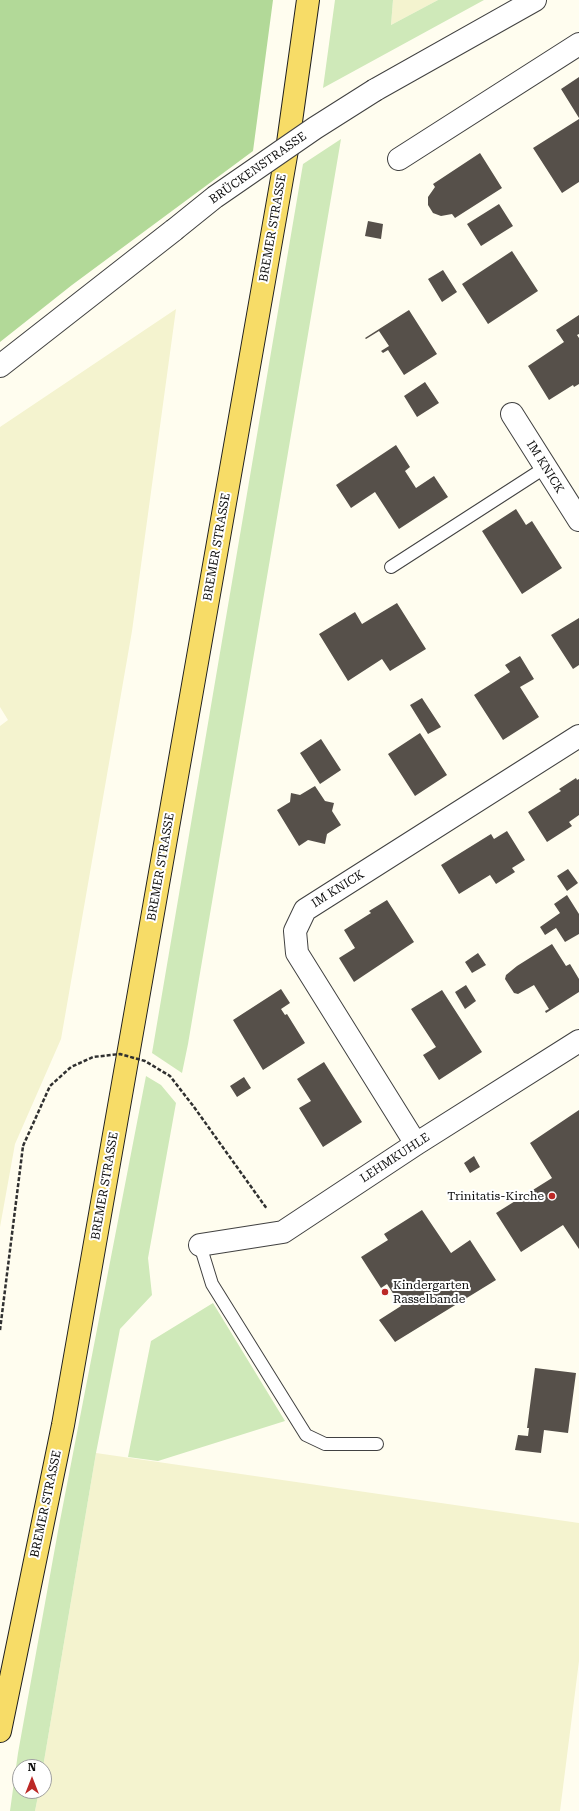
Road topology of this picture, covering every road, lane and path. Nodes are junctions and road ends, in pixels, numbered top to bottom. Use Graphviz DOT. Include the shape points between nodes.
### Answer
graph roads {
  1 [pos="308,0"];
  2 [pos="535,0"];
  3 [pos="579,44"];
  4 [pos="399,159"];
  5 [pos="0,366"];
  6 [pos="512,414"];
  7 [pos="546,467"];
  8 [pos="579,520"];
  9 [pos="390,567"];
  10 [pos="579,736"];
  11 [pos="579,1041"];
  12 [pos="416,1144"];
  13 [pos="283,1232"];
  14 [pos="200,1245"];
  15 [pos="0,1330"];
  16 [pos="377,1444"];
  17 [pos="0,1731"];
  1 -- 17 [label="main road, BREMER STRASSE" via="287,150 64,1417"];
  2 -- 5 [label="street, BRÜCKENSTRASSE, bridge" via="375,90 215,197"];
  3 -- 4 [label="street"];
  6 -- 7 [label="street, IM KNICK"];
  7 -- 8 [label="street, IM KNICK"];
  7 -- 9 [label="lane"];
  10 -- 12 [label="street, IM KNICK" via="305,910 295,931 297,953"];
  11 -- 12 [label="street, LEHMKUHLE"];
  12 -- 13 [label="street, LEHMKUHLE"];
  13 -- 14 [label="street, LEHMKUHLE"];
  13 -- 15 [label="path, bridge" via="170,1076 145,1061 120,1054 93,1057 71,1067 50,1086 23,1146"];
  14 -- 16 [label="lane" via="212,1284 306,1435 325,1444"];
}
